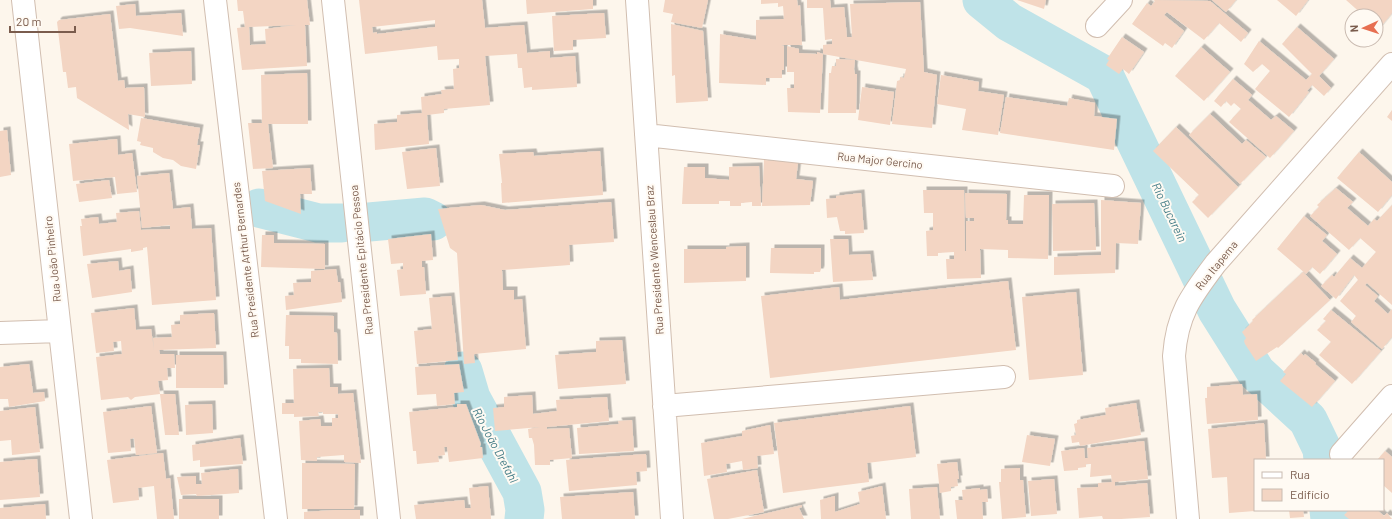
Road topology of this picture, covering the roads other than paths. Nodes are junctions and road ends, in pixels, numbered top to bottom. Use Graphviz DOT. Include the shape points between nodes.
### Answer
graph roads {
  1 [pos="23,0"];
  2 [pos="215,0"];
  3 [pos="332,0"];
  4 [pos="637,0"];
  5 [pos="1121,0"];
  6 [pos="1097,26"];
  7 [pos="1392,64"];
  8 [pos="646,135"];
  9 [pos="1113,186"];
  10 [pos="60,331"];
  11 [pos="0,333"];
  12 [pos="1004,377"];
  13 [pos="1392,396"];
  14 [pos="664,406"];
  15 [pos="1341,454"];
  16 [pos="81,519"];
  17 [pos="276,519"];
  18 [pos="389,519"];
  19 [pos="672,519"];
  20 [pos="1188,519"];
  1 -- 10 [label="street, Rua João Pinheiro"];
  2 -- 17 [label="street, Rua Presidente Arthur Bernardes"];
  3 -- 18 [label="street, Rua Presidente Epitácio Pessoa"];
  4 -- 8 [label="street, Rua Presidente Wenceslau Braz"];
  5 -- 6 [label="street"];
  7 -- 20 [label="street, Rua Itapema" via="1216,263 1191,296 1182,315 1175,337 1174,356"];
  8 -- 9 [label="street, Rua Major Gercino"];
  8 -- 14 [label="street, Rua Presidente Wenceslau Braz"];
  10 -- 11 [label="street"];
  10 -- 16 [label="street, Rua João Pinheiro"];
  12 -- 14 [label="street"];
  13 -- 15 [label="street"];
  14 -- 19 [label="street, Rua Presidente Wenceslau Braz"];
}
